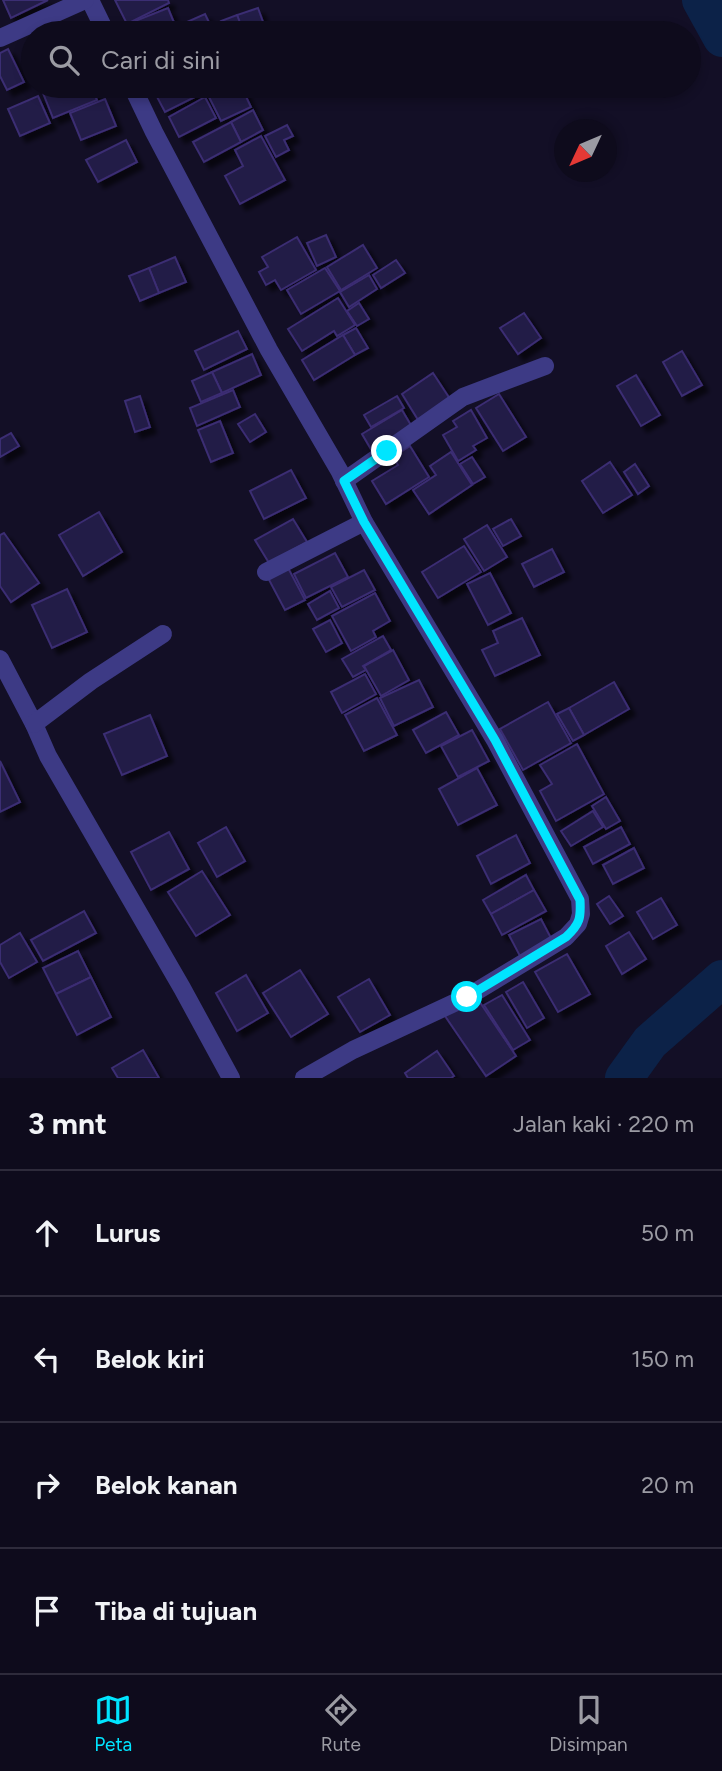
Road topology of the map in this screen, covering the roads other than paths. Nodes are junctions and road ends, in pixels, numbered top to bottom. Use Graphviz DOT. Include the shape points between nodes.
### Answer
graph roads {
  1 [pos="85,0"];
  2 [pos="90,0"];
  3 [pos="38,21"];
  4 [pos="100,21"];
  5 [pos="21,29"];
  6 [pos="0,38"];
  7 [pos="138,98"];
  8 [pos="545,366"];
  9 [pos="344,481"];
  10 [pos="364,522"];
  11 [pos="266,572"];
  12 [pos="163,634"];
  13 [pos="3,670"];
  14 [pos="34,724"];
  15 [pos="231,1078"];
  16 [pos="304,1078"];
  1 -- 3 [label="street"];
  2 -- 4 [label="street"];
  5 -- 6 [label="street"];
  7 -- 9 [label="street" via="269,350"];
  8 -- 9 [label="street" via="463,397"];
  9 -- 10 [label="street"];
  10 -- 11 [label="street"];
  10 -- 16 [label="street" via="495,740 580,900 581,914 566,937 478,990"];
  12 -- 14 [label="street"];
  13 -- 14 [label="street"];
  14 -- 15 [label="street"];
}
